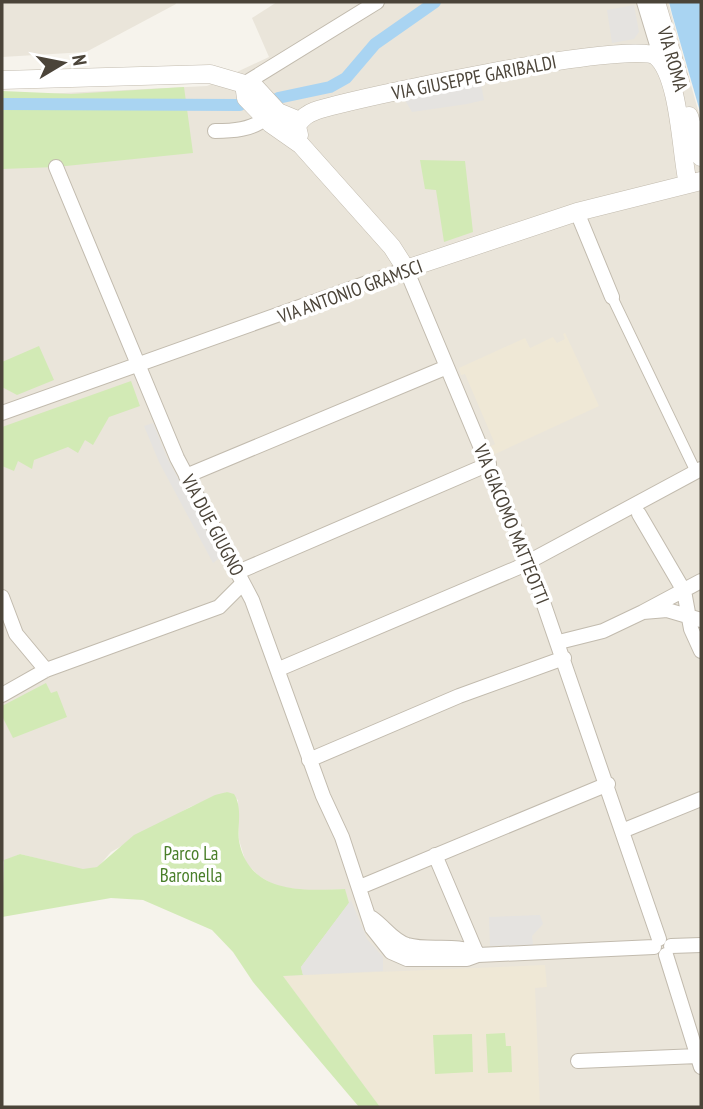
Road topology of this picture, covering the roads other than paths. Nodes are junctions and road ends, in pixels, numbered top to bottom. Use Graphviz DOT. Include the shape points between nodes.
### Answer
graph roads {
  1 [pos="377,2"];
  2 [pos="644,2"];
  3 [pos="656,2"];
  4 [pos="654,55"];
  5 [pos="2,80"];
  6 [pos="244,84"];
  7 [pos="265,118"];
  8 [pos="215,131"];
  9 [pos="296,133"];
  10 [pos="701,156"];
  11 [pos="56,167"];
  12 [pos="694,182"];
  13 [pos="577,212"];
  14 [pos="407,269"];
  15 [pos="612,297"];
  16 [pos="138,366"];
  17 [pos="447,367"];
  18 [pos="3,410"];
  19 [pos="489,464"];
  20 [pos="698,471"];
  21 [pos="187,476"];
  22 [pos="639,514"];
  23 [pos="529,562"];
  24 [pos="241,577"];
  25 [pos="701,581"];
  26 [pos="684,591"];
  27 [pos="2,597"];
  28 [pos="643,612"];
  29 [pos="696,619"];
  30 [pos="559,642"];
  31 [pos="701,650"];
  32 [pos="564,658"];
  33 [pos="279,669"];
  34 [pos="46,670"];
  35 [pos="2,695"];
  36 [pos="309,760"];
  37 [pos="608,784"];
  38 [pos="701,799"];
  39 [pos="622,831"];
  40 [pos="435,855"];
  41 [pos="360,887"];
  42 [pos="701,945"];
  43 [pos="662,947"];
  44 [pos="478,956"];
  45 [pos="578,1061"];
  46 [pos="699,1061"];
  1 -- 6 [label="street"];
  2 -- 4 [label="street" via="657,45"];
  3 -- 10 [label="street, VIA ROMA"];
  4 -- 9 [label="street, VIA GIUSEPPE GARIBALDI" via="643,51 561,61 421,85 316,111"];
  4 -- 12 [label="street, VIA ROMA" via="677,110"];
  5 -- 6 [label="street" via="210,74"];
  6 -- 7 [label="street" via="246,97"];
  6 -- 9 [label="street" via="255,87 278,112 291,116"];
  7 -- 8 [label="street" via="236,131"];
  7 -- 9 [label="street"];
  9 -- 14 [label="street, VIA GIACOMO MATTEOTTI"];
  11 -- 16 [label="street, VIA DUE GIUGNO"];
  12 -- 13 [label="street, VIA ANTONIO GRAMSCI"];
  13 -- 14 [label="street, VIA ANTONIO GRAMSCI"];
  13 -- 15 [label="street"];
  14 -- 16 [label="street, VIA ANTONIO GRAMSCI"];
  14 -- 17 [label="street, VIA GIACOMO MATTEOTTI"];
  15 -- 20 [label="street"];
  16 -- 18 [label="street, VIA ANTONIO GRAMSCI"];
  16 -- 21 [label="street, VIA DUE GIUGNO"];
  17 -- 19 [label="street, VIA GIACOMO MATTEOTTI"];
  17 -- 21 [label="street"];
  19 -- 23 [label="street, VIA GIACOMO MATTEOTTI"];
  19 -- 24 [label="street"];
  20 -- 23 [label="street"];
  21 -- 24 [label="street, VIA DUE GIUGNO"];
  22 -- 26 [label="street"];
  23 -- 30 [label="street, VIA GIACOMO MATTEOTTI"];
  23 -- 33 [label="street"];
  24 -- 33 [label="street, VIA DUE GIUGNO"];
  24 -- 34 [label="street" via="219,607"];
  25 -- 26 [label="street"];
  26 -- 28 [label="street"];
  26 -- 29 [label="street"];
  27 -- 34 [label="street" via="16,634"];
  28 -- 29 [label="street" via="667,610"];
  28 -- 30 [label="street" via="603,631"];
  29 -- 31 [label="street" via="691,629"];
  30 -- 32 [label="street, VIA GIACOMO MATTEOTTI"];
  32 -- 36 [label="street" via="459,696"];
  32 -- 37 [label="street, VIA GIACOMO MATTEOTTI"];
  33 -- 36 [label="street, VIA DUE GIUGNO"];
  34 -- 35 [label="street"];
  36 -- 41 [label="street, VIA DUE GIUGNO"];
  37 -- 39 [label="street, VIA GIACOMO MATTEOTTI"];
  37 -- 40 [label="street"];
  38 -- 39 [label="street"];
  39 -- 43 [label="street, VIA GIACOMO MATTEOTTI"];
  40 -- 41 [label="street"];
  40 -- 44 [label="street"];
  41 -- 44 [label="street, VIA DUE GIUGNO" via="367,918 383,945 407,959"];
  42 -- 43 [label="street"];
  43 -- 44 [label="street"];
  43 -- 46 [label="street, VIA GIACOMO MATTEOTTI"];
  45 -- 46 [label="street"];
}
